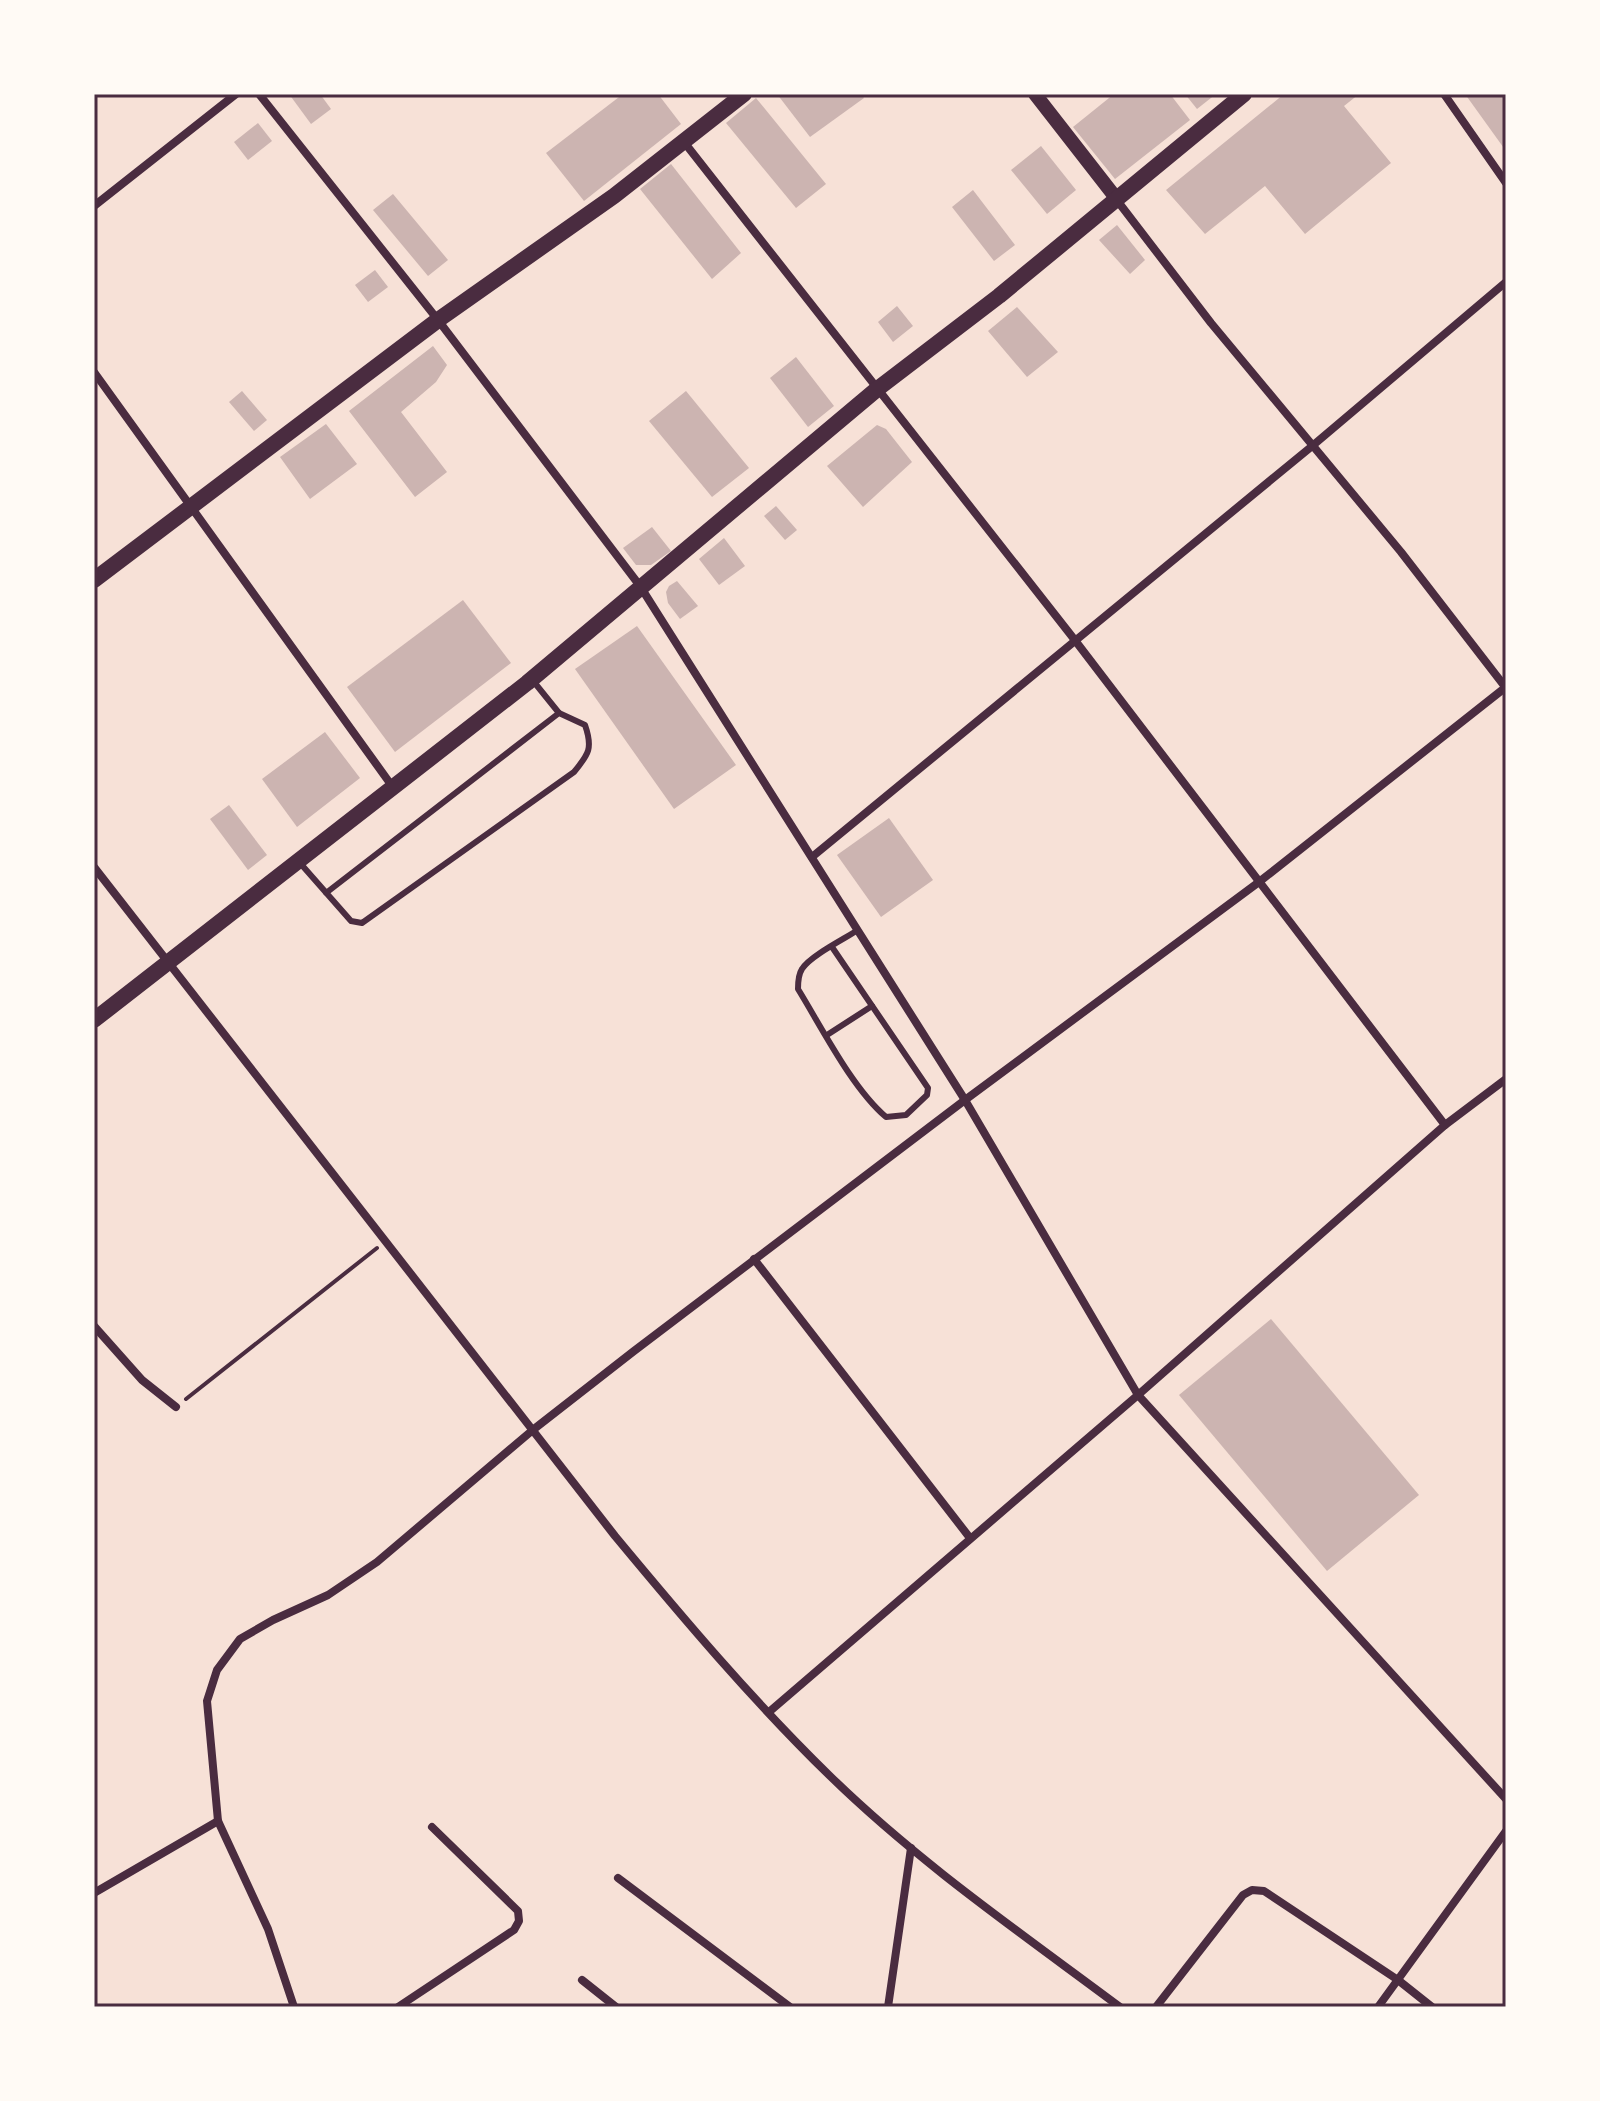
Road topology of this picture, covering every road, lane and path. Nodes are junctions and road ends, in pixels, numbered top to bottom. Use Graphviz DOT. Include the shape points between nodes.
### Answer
graph roads {
  1 [pos="236,94"];
  2 [pos="259,94"];
  3 [pos="744,94"];
  4 [pos="1035,94"];
  5 [pos="1244,94"];
  6 [pos="1444,94"];
  7 [pos="683,141"];
  8 [pos="1506,183"];
  9 [pos="1116,198"];
  10 [pos="94,206"];
  11 [pos="1506,282"];
  12 [pos="438,320"];
  13 [pos="94,372"];
  14 [pos="876,390"];
  15 [pos="1311,447"];
  16 [pos="192,506"];
  17 [pos="94,580"];
  18 [pos="640,586"];
  19 [pos="1074,639"];
  20 [pos="532,679"];
  21 [pos="1506,687"];
  22 [pos="559,713"];
  23 [pos="392,786"];
  24 [pos="812,857"];
  25 [pos="297,860"];
  26 [pos="94,867"];
  27 [pos="1259,882"];
  28 [pos="326,893"];
  29 [pos="858,930"];
  30 [pos="832,947"];
  31 [pos="169,961"];
  32 [pos="872,1006"];
  33 [pos="94,1020"];
  34 [pos="827,1035"];
  35 [pos="1506,1079"];
  36 [pos="965,1100"];
  37 [pos="1445,1125"];
  38 [pos="385,1242"];
  39 [pos="754,1259"];
  40 [pos="94,1326"];
  41 [pos="1138,1395"];
  42 [pos="176,1407"];
  43 [pos="534,1429"];
  44 [pos="970,1538"];
  45 [pos="769,1712"];
  46 [pos="1506,1799"];
  47 [pos="218,1821"];
  48 [pos="432,1827"];
  49 [pos="1506,1831"];
  50 [pos="911,1848"];
  51 [pos="618,1878"];
  52 [pos="94,1893"];
  53 [pos="582,1980"];
  54 [pos="1398,1980"];
  55 [pos="400,2006"];
  56 [pos="294,2007"];
  57 [pos="616,2007"];
  58 [pos="790,2007"];
  59 [pos="888,2007"];
  60 [pos="1120,2007"];
  61 [pos="1156,2007"];
  62 [pos="1378,2007"];
  63 [pos="1432,2007"];
  1 -- 10 [label="street"];
  2 -- 12 [label="street"];
  3 -- 7 [label="main road"];
  4 -- 9 [label="street"];
  5 -- 9 [label="main road"];
  6 -- 8 [label="street"];
  7 -- 12 [label="main road"];
  7 -- 14 [label="street"];
  9 -- 14 [label="main road"];
  9 -- 15 [label="street"];
  11 -- 15 [label="street"];
  12 -- 16 [label="main road"];
  12 -- 18 [label="street"];
  13 -- 16 [label="street"];
  14 -- 18 [label="main road"];
  14 -- 19 [label="street"];
  15 -- 19 [label="street"];
  15 -- 21 [label="street"];
  16 -- 17 [label="main road"];
  16 -- 23 [label="street"];
  18 -- 20 [label="main road"];
  18 -- 24 [label="street"];
  19 -- 24 [label="street"];
  19 -- 27 [label="street"];
  20 -- 22 [label="lane"];
  20 -- 23 [label="main road"];
  21 -- 27 [label="street"];
  22 -- 28 [label="lane"];
  22 -- 28 [label="lane" via="585,725 590,739 587,756 574,772 362,923 351,921"];
  23 -- 25 [label="main road"];
  24 -- 29 [label="street"];
  25 -- 28 [label="lane"];
  25 -- 31 [label="main road"];
  26 -- 31 [label="street"];
  27 -- 36 [label="street"];
  27 -- 37 [label="street"];
  29 -- 30 [label="lane"];
  29 -- 36 [label="street"];
  30 -- 32 [label="lane"];
  30 -- 34 [label="lane" via="801,970 798,989"];
  31 -- 33 [label="main road"];
  31 -- 38 [label="street"];
  32 -- 34 [label="lane"];
  32 -- 34 [label="lane" via="928,1088 906,1115 886,1117 877,1110"];
  35 -- 37 [label="street"];
  36 -- 39 [label="street"];
  36 -- 41 [label="street"];
  37 -- 41 [label="street"];
  38 -- 42 [label="path"];
  38 -- 43 [label="street"];
  39 -- 43 [label="street"];
  39 -- 44 [label="street"];
  40 -- 42 [label="street" via="142,1380"];
  41 -- 44 [label="street"];
  41 -- 46 [label="street"];
  43 -- 45 [label="street" via="673,1606"];
  43 -- 47 [label="street" via="377,1562 328,1595 240,1639 217,1670 207,1701"];
  44 -- 45 [label="street"];
  45 -- 50 [label="street" via="830,1776"];
  47 -- 52 [label="street"];
  47 -- 56 [label="street" via="268,1929"];
  48 -- 55 [label="street" via="518,1911 519,1921 514,1930"];
  49 -- 54 [label="street"];
  50 -- 59 [label="street"];
  50 -- 60 [label="street"];
  51 -- 58 [label="street"];
  53 -- 57 [label="street"];
  54 -- 61 [label="street" via="1264,1891 1252,1890"];
  54 -- 62 [label="street"];
  54 -- 63 [label="street"];
}
